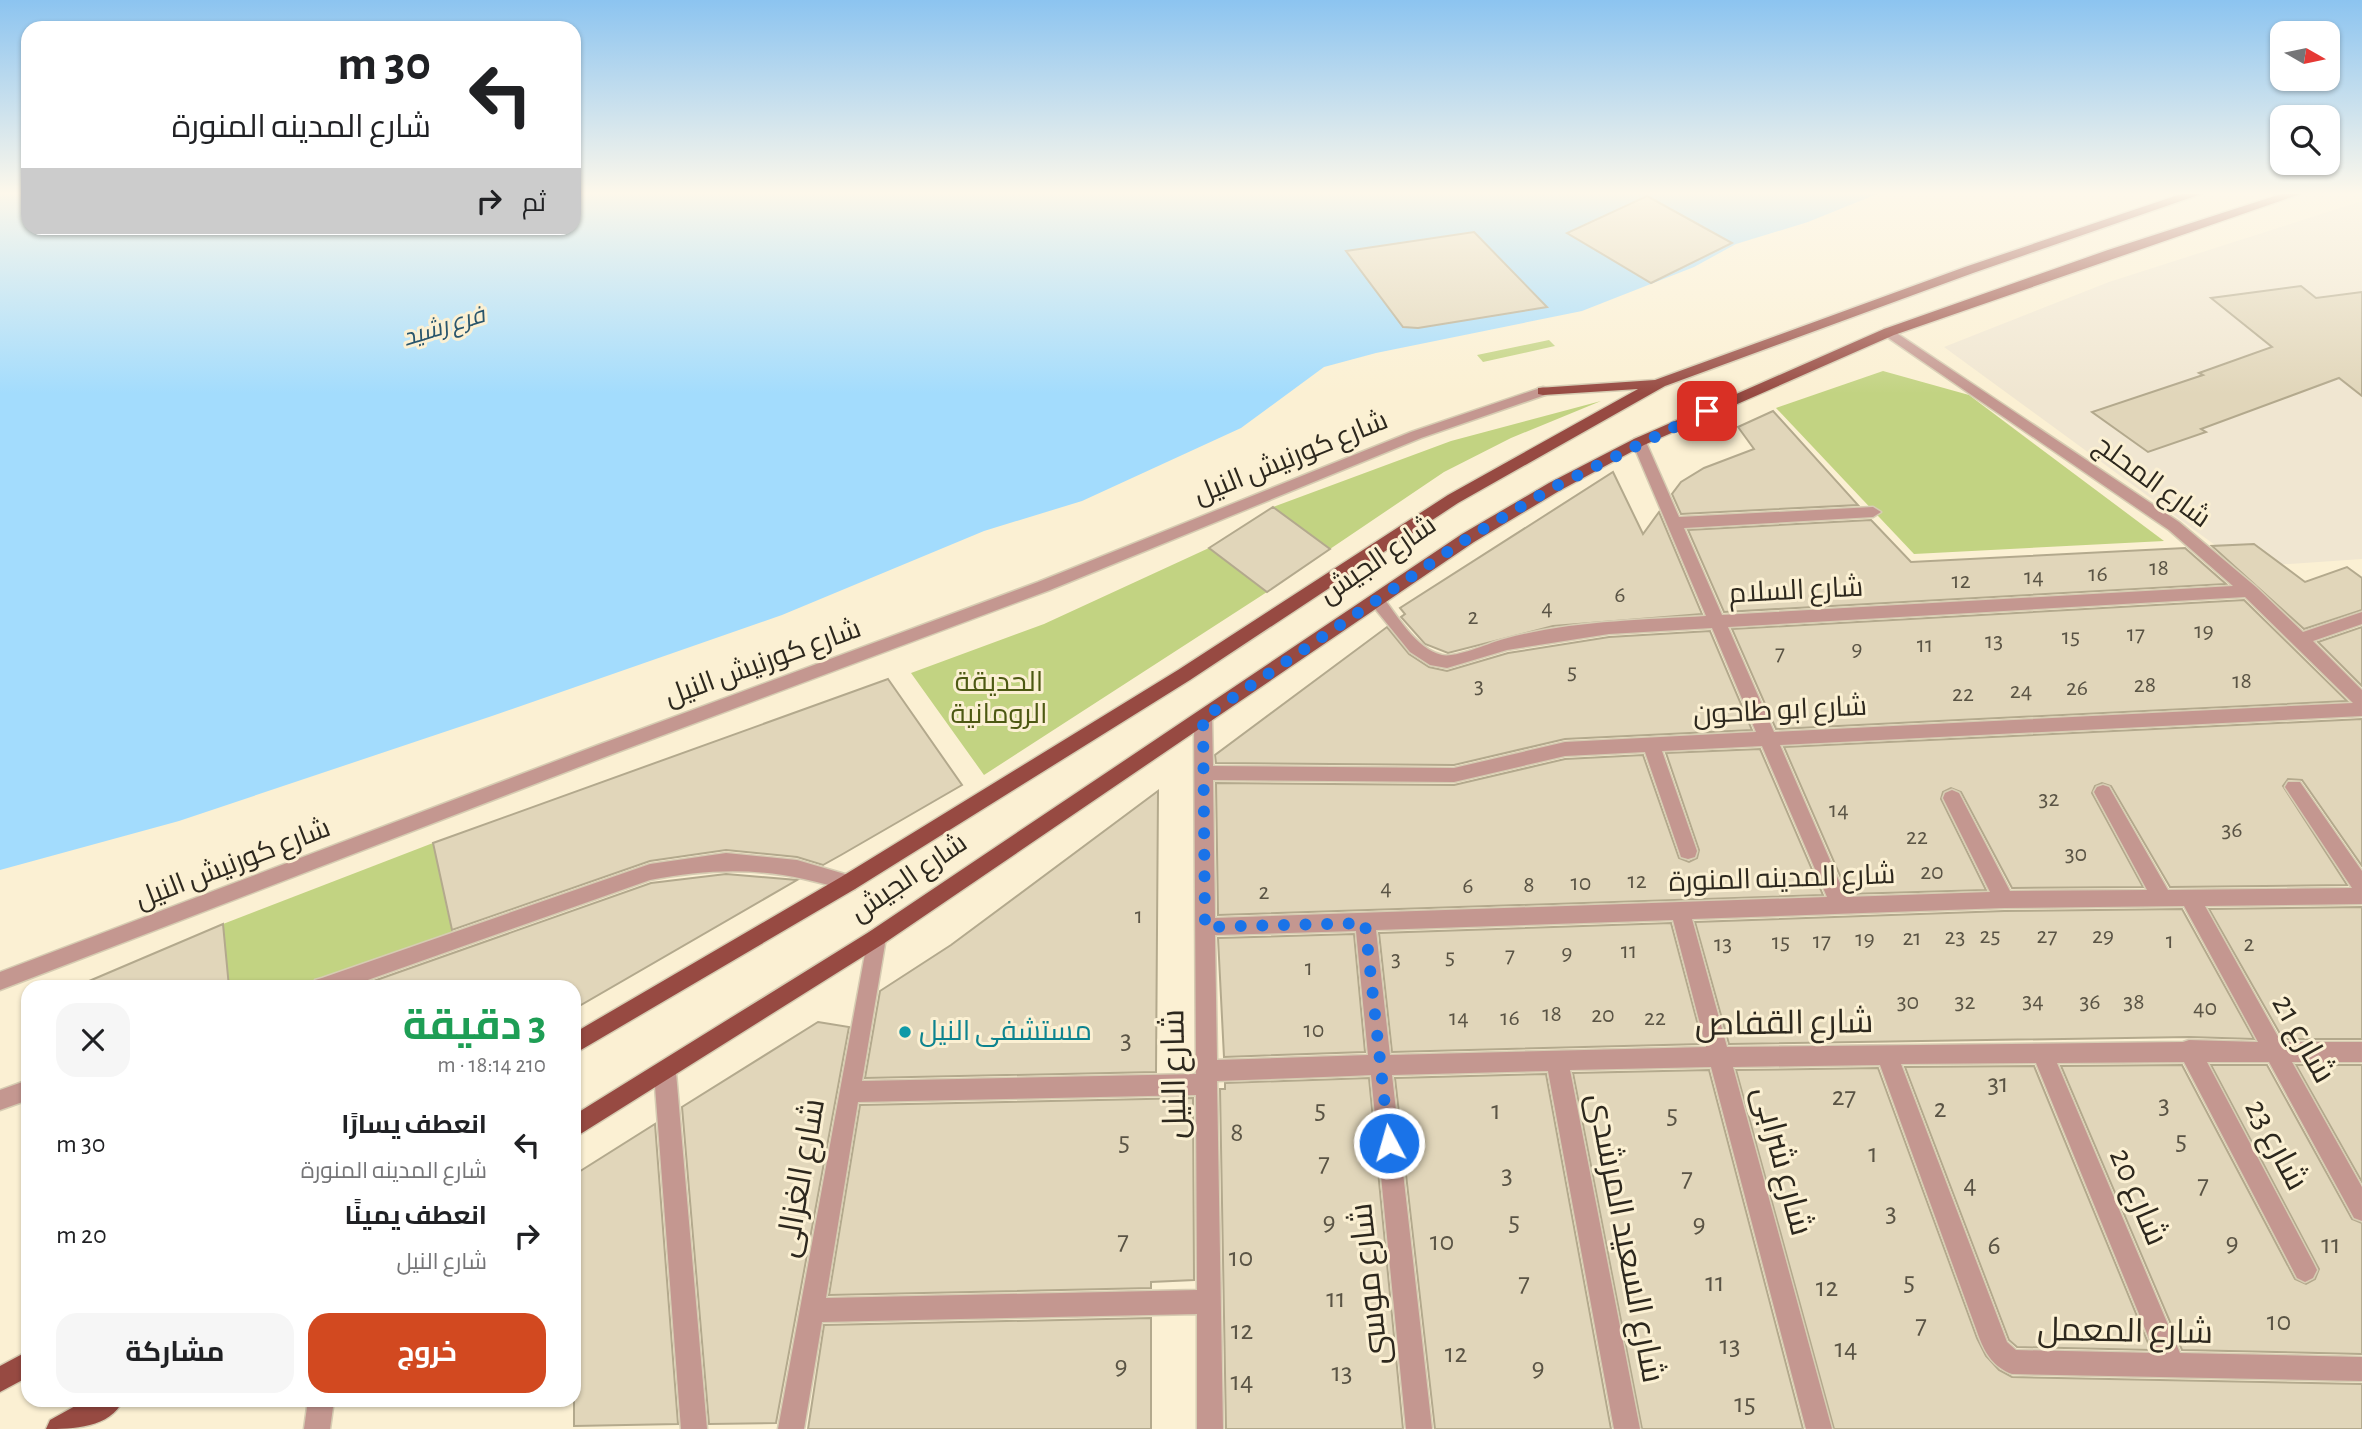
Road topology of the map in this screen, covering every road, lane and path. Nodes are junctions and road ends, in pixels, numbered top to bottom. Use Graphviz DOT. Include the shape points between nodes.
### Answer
graph roads {
  1 [pos="1996,261"];
  2 [pos="2090,261"];
  3 [pos="1889,332"];
  4 [pos="1660,383"];
  5 [pos="1543,391"];
  6 [pos="1639,442"];
  7 [pos="1874,512"];
  8 [pos="1674,523"];
  9 [pos="2250,591"];
  10 [pos="1376,600"];
  11 [pos="2362,618"];
  12 [pos="1717,622"];
  13 [pos="2301,639"];
  14 [pos="2362,701"];
  15 [pos="2362,709"];
  16 [pos="1203,718"];
  17 [pos="1768,738"];
  18 [pos="1651,744"];
  19 [pos="1204,773"];
  20 [pos="2294,787"];
  21 [pos="2103,792"];
  22 [pos="1952,799"];
  23 [pos="1688,851"];
  24 [pos="848,883"];
  25 [pos="2362,887"];
  26 [pos="2362,896"];
  27 [pos="2162,898"];
  28 [pos="2190,898"];
  29 [pos="2004,900"];
  30 [pos="1840,905"];
  31 [pos="1681,910"];
  32 [pos="1365,923"];
  33 [pos="1205,927"];
  34 [pos="876,939"];
  35 [pos="342,980"];
  36 [pos="0,981"];
  37 [pos="581,1040"];
  38 [pos="2189,1050"];
  39 [pos="2042,1052"];
  40 [pos="2274,1052"];
  41 [pos="2362,1052"];
  42 [pos="1887,1054"];
  43 [pos="1720,1056"];
  44 [pos="1557,1059"];
  45 [pos="1380,1064"];
  46 [pos="665,1073"];
  47 [pos="1207,1078"];
  48 [pos="21,1092"];
  49 [pos="850,1093"];
  50 [pos="0,1100"];
  51 [pos="581,1123"];
  52 [pos="2362,1210"];
  53 [pos="2305,1270"];
  54 [pos="1208,1302"];
  55 [pos="813,1310"];
  56 [pos="2173,1366"];
  57 [pos="21,1367"];
  58 [pos="2362,1369"];
  59 [pos="0,1380"];
  60 [pos="98,1407"];
  61 [pos="320,1407"];
  62 [pos="59,1429"];
  63 [pos="317,1429"];
  64 [pos="694,1429"];
  65 [pos="791,1429"];
  66 [pos="1210,1429"];
  67 [pos="1419,1429"];
  68 [pos="1627,1429"];
  69 [pos="1819,1429"];
  1 -- 4 [label="main road, شارع الجيش"];
  2 -- 3 [label="main road, شارع الجيش"];
  3 -- 6 [label="main road, شارع الجيش"];
  3 -- 9 [label="street, شارع المحلج" via="2174,526"];
  4 -- 5 [label="main road"];
  4 -- 24 [label="main road, شارع الجيش" via="1453,499 1184,675"];
  5 -- 36 [label="street, شارع كورنيش النيل" via="1416,435 1045,586"];
  6 -- 8 [label="street"];
  6 -- 10 [label="main road, شارع الجيش" via="1489,525"];
  7 -- 8 [label="street"];
  8 -- 12 [label="street"];
  9 -- 12 [label="street, شارع السلام"];
  9 -- 13 [label="street, شارع المحلج"];
  10 -- 12 [label="street, شارع السلام" via="1423,655 1438,662 1557,634"];
  10 -- 16 [label="main road, شارع الجيش"];
  11 -- 13 [label="street"];
  12 -- 17 [label="street"];
  13 -- 14 [label="street, شارع المحلج"];
  15 -- 17 [label="street, شارع ابو طاحون"];
  16 -- 19 [label="street, شارع النيل"];
  16 -- 34 [label="main road, شارع الجيش"];
  17 -- 18 [label="street, شارع ابو طاحون"];
  17 -- 30 [label="street"];
  18 -- 19 [label="street, شارع ابو طاحون" via="1541,752 1476,773 1454,775"];
  18 -- 23 [label="street"];
  19 -- 33 [label="street, شارع النيل"];
  20 -- 25 [label="street"];
  21 -- 27 [label="street"];
  22 -- 29 [label="street"];
  24 -- 35 [label="street" via="774,862 692,863 650,872"];
  24 -- 37 [label="main road, شارع الجيش"];
  26 -- 28 [label="street, شارع المدينه المنورة"];
  27 -- 28 [label="street, شارع المدينه المنورة"];
  27 -- 29 [label="street, شارع المدينه المنورة"];
  28 -- 40 [label="street, شارع 21"];
  29 -- 30 [label="street, شارع المدينه المنورة"];
  30 -- 31 [label="street, شارع المدينه المنورة"];
  31 -- 32 [label="street, شارع المدينه المنورة"];
  31 -- 43 [label="street, شارع شرابى"];
  32 -- 33 [label="street, شارع المدينه المنورة"];
  32 -- 45 [label="street, شارع موسى"];
  33 -- 47 [label="street, شارع النيل"];
  34 -- 46 [label="main road, شارع الجيش"];
  34 -- 49 [label="street, شارع الغزالى"];
  38 -- 39 [label="street, شارع القفاص"];
  38 -- 40 [label="street, شارع القفاص"];
  38 -- 53 [label="street, شارع 23"];
  39 -- 42 [label="street, شارع القفاص"];
  39 -- 56 [label="street, شارع 20"];
  40 -- 41 [label="street, شارع القفاص"];
  40 -- 52 [label="street, شارع 21"];
  42 -- 43 [label="street, شارع القفاص"];
  42 -- 56 [label="street, شارع المعمل" via="1998,1352 2025,1364"];
  43 -- 44 [label="street, شارع القفاص"];
  43 -- 69 [label="street, شارع شرابى"];
  44 -- 45 [label="street, شارع القفاص"];
  44 -- 68 [label="street, شارع السعيد المرشدى"];
  45 -- 47 [label="street, شارع القفاص"];
  45 -- 67 [label="street, شارع موسى"];
  46 -- 51 [label="main road, شارع الجيش"];
  46 -- 64 [label="street"];
  47 -- 49 [label="street, شارع القفاص"];
  47 -- 54 [label="street, شارع النيل"];
  48 -- 50 [label="street"];
  49 -- 55 [label="street, شارع الغزالى"];
  54 -- 55 [label="street"];
  54 -- 66 [label="street, شارع النيل"];
  55 -- 65 [label="street, شارع الغزالى"];
  56 -- 58 [label="street, شارع المعمل"];
  57 -- 59 [label="main road"];
  60 -- 62 [label="main road"];
  61 -- 63 [label="street"];
}
